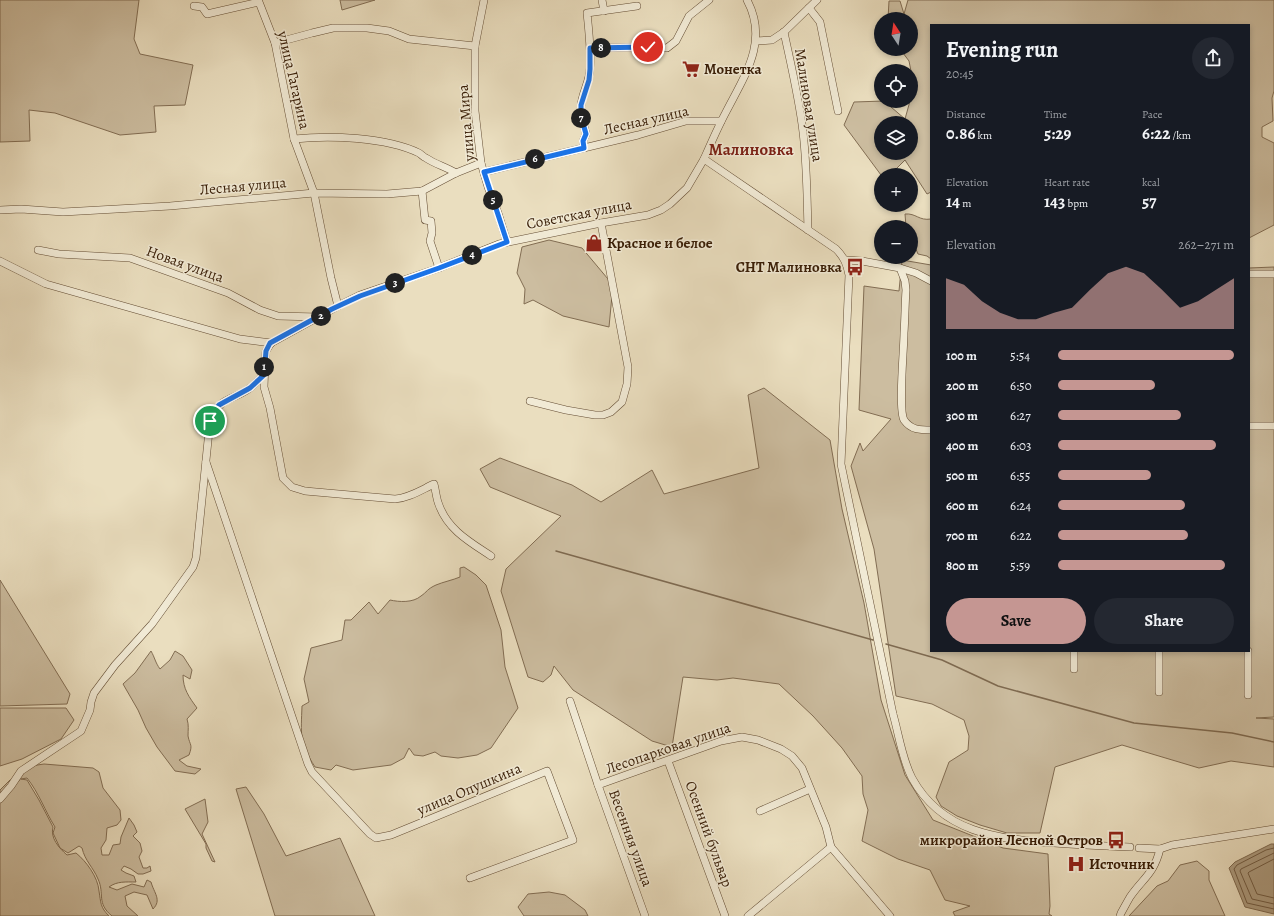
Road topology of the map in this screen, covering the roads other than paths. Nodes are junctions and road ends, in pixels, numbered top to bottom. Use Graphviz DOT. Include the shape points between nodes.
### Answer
graph roads {
  1 [pos="484,0"];
  2 [pos="602,0"];
  3 [pos="709,0"];
  4 [pos="747,0"];
  5 [pos="817,0"];
  6 [pos="194,6"];
  7 [pos="637,6"];
  8 [pos="809,8"];
  9 [pos="604,11"];
  10 [pos="784,32"];
  11 [pos="756,41"];
  12 [pos="275,43"];
  13 [pos="475,46"];
  14 [pos="590,48"];
  15 [pos="838,111"];
  16 [pos="721,122"];
  17 [pos="294,139"];
  18 [pos="584,148"];
  19 [pos="704,159"];
  20 [pos="482,163"];
  21 [pos="484,172"];
  22 [pos="456,173"];
  23 [pos="422,191"];
  24 [pos="314,193"];
  25 [pos="0,210"];
  26 [pos="601,223"];
  27 [pos="808,230"];
  28 [pos="507,242"];
  29 [pos="38,250"];
  30 [pos="846,260"];
  31 [pos="0,261"];
  32 [pos="439,268"];
  33 [pos="900,268"];
  34 [pos="1250,274"];
  35 [pos="1274,274"];
  36 [pos="930,280"];
  37 [pos="338,306"];
  38 [pos="318,317"];
  39 [pos="270,343"];
  40 [pos="264,375"];
  41 [pos="530,401"];
  42 [pos="1250,426"];
  43 [pos="1274,426"];
  44 [pos="930,430"];
  45 [pos="206,462"];
  46 [pos="491,556"];
  47 [pos="1074,652"];
  48 [pos="1159,652"];
  49 [pos="1248,652"];
  50 [pos="1074,669"];
  51 [pos="1159,692"];
  52 [pos="1248,695"];
  53 [pos="570,701"];
  54 [pos="668,761"];
  55 [pos="598,786"];
  56 [pos="810,789"];
  57 [pos="0,799"];
  58 [pos="760,811"];
  59 [pos="1274,829"];
  60 [pos="831,847"];
  61 [pos="1130,847"];
  62 [pos="1139,848"];
  63 [pos="1160,849"];
  64 [pos="470,878"];
  65 [pos="645,916"];
  66 [pos="725,916"];
  67 [pos="748,916"];
  68 [pos="890,916"];
  69 [pos="1120,916"];
  1 -- 13 [label="street, улица Мира"];
  2 -- 9 [label="street"];
  3 -- 14 [label="street" via="689,16 676,41 667,48"];
  4 -- 11 [label="street, Советская улица" via="757,27"];
  5 -- 8 [label="street"];
  6 -- 12 [label="street, улица Гагарина" via="202,7 208,14 259,2"];
  7 -- 9 [label="street"];
  8 -- 10 [label="street"];
  8 -- 15 [label="street, Малиновая улица" via="820,22"];
  9 -- 14 [label="street" via="587,13"];
  10 -- 11 [label="street" via="772,40"];
  10 -- 27 [label="street, Малиновая улица" via="803,132"];
  11 -- 16 [label="street, Советская улица" via="748,69"];
  12 -- 13 [label="street" via="334,28 367,28 389,32 409,40"];
  12 -- 17 [label="street, улица Гагарина"];
  13 -- 20 [label="street, улица Мира" via="475,111"];
  14 -- 18 [label="street" via="589,80 581,105 586,134"];
  16 -- 18 [label="street, Лесная улица" via="686,121"];
  16 -- 19 [label="street, Советская улица"];
  17 -- 22 [label="street, улица Гагарина" via="324,137 396,144 420,153 424,158"];
  17 -- 24 [label="street, улица Гагарина"];
  18 -- 21 [label="street, Лесная улица"];
  19 -- 26 [label="street, Советская улица" via="687,188 661,210 648,215"];
  19 -- 27 [label="street"];
  20 -- 21 [label="street, улица Мира"];
  20 -- 22 [label="street, Лесная улица"];
  21 -- 28 [label="street, улица Мира"];
  22 -- 23 [label="street, Лесная улица"];
  23 -- 24 [label="street, Лесная улица" via="387,194"];
  23 -- 32 [label="street" via="425,220 431,221 430,241"];
  24 -- 25 [label="street, Лесная улица" via="170,206 63,212"];
  24 -- 37 [label="street, улица Гагарина"];
  26 -- 28 [label="street, Советская улица"];
  26 -- 41 [label="street" via="628,367 622,402 611,412 603,415 566,410"];
  27 -- 30 [label="street" via="836,249"];
  28 -- 32 [label="street, Советская улица"];
  29 -- 38 [label="street, Новая улица" via="59,254 130,258 228,294 278,316"];
  30 -- 33 [label="street"];
  30 -- 61 [label="street" via="849,275 841,464 893,714 912,777 926,799 937,810 957,823 982,832 1006,839"];
  31 -- 39 [label="street" via="46,284 240,339"];
  32 -- 37 [label="street, Советская улица" via="369,292"];
  33 -- 36 [label="street"];
  33 -- 44 [label="street" via="906,290 902,413 911,428"];
  34 -- 35 [label="street"];
  37 -- 38 [label="street, Советская улица"];
  38 -- 39 [label="street, Советская улица"];
  39 -- 40 [label="street" via="266,351"];
  40 -- 45 [label="street" via="250,388 219,405 214,411 210,421"];
  40 -- 46 [label="street" via="264,387 284,478 292,487 305,491 395,499 434,484 438,504 448,523"];
  42 -- 43 [label="street"];
  45 -- 57 [label="street" via="193,567 152,624 94,693 81,731 21,771"];
  45 -- 64 [label="street, улица Опушкина" via="308,764 312,772 370,834 382,838 547,770 573,840"];
  47 -- 50 [label="street"];
  48 -- 51 [label="street"];
  49 -- 52 [label="street"];
  53 -- 55 [label="street, Весенняя улица"];
  54 -- 55 [label="street, Лесопарковая улица"];
  54 -- 56 [label="street, Лесопарковая улица" via="720,741 742,737 758,740 792,756 802,768"];
  54 -- 66 [label="street, Осенний бульвар"];
  55 -- 65 [label="street, Весенняя улица"];
  56 -- 58 [label="street"];
  56 -- 60 [label="street, Лесопарковая улица" via="826,827"];
  59 -- 63 [label="street"];
  60 -- 67 [label="street"];
  60 -- 68 [label="street, Лесопарковая улица"];
  62 -- 63 [label="street"];
  63 -- 69 [label="street" via="1149,874 1131,896"];
}
